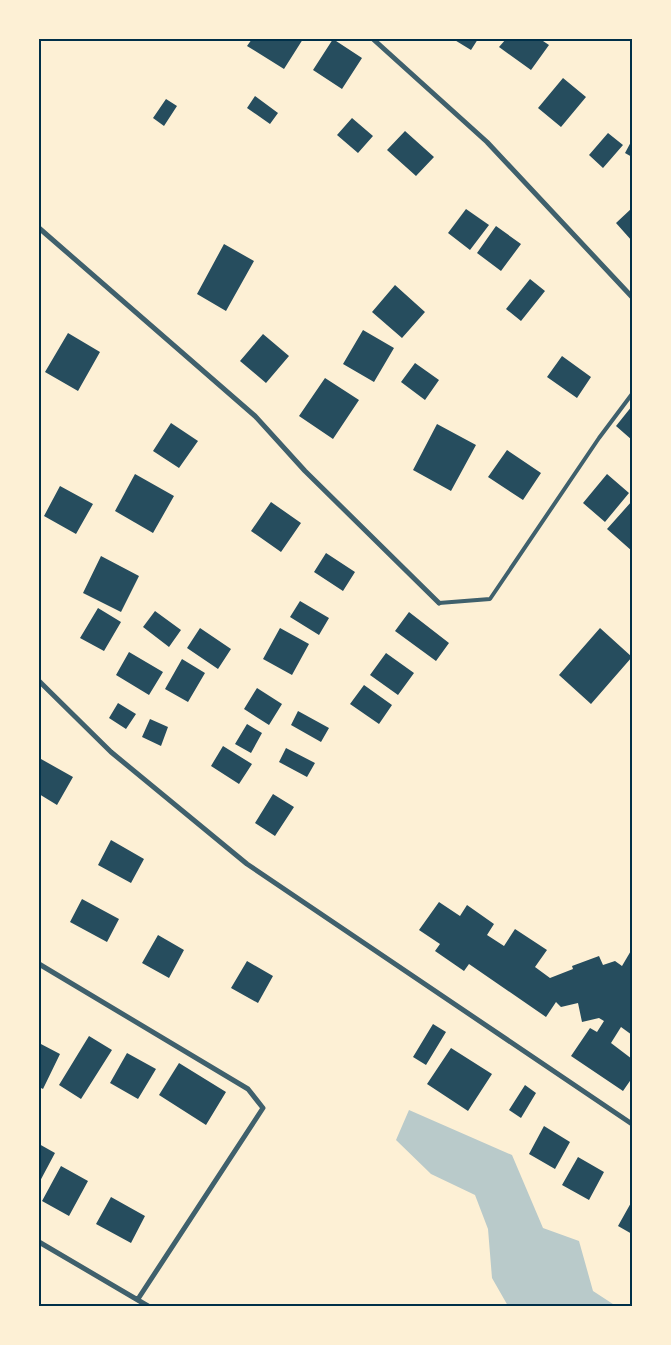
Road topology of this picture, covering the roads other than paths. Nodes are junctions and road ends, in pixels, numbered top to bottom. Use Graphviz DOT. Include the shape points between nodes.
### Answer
graph roads {
  1 [pos="373,39"];
  2 [pos="39,228"];
  3 [pos="632,297"];
  4 [pos="632,394"];
  5 [pos="439,603"];
  6 [pos="39,681"];
  7 [pos="39,964"];
  8 [pos="632,1124"];
  9 [pos="39,1242"];
  10 [pos="138,1299"];
  11 [pos="148,1306"];
  1 -- 3 [label="street" via="487,142"];
  2 -- 5 [label="street" via="255,416 305,471"];
  4 -- 5 [label="lane" via="598,438 490,599"];
  6 -- 8 [label="street" via="110,752 247,864"];
  7 -- 10 [label="street" via="248,1089 263,1108"];
  9 -- 10 [label="street"];
  10 -- 11 [label="street"];
}
